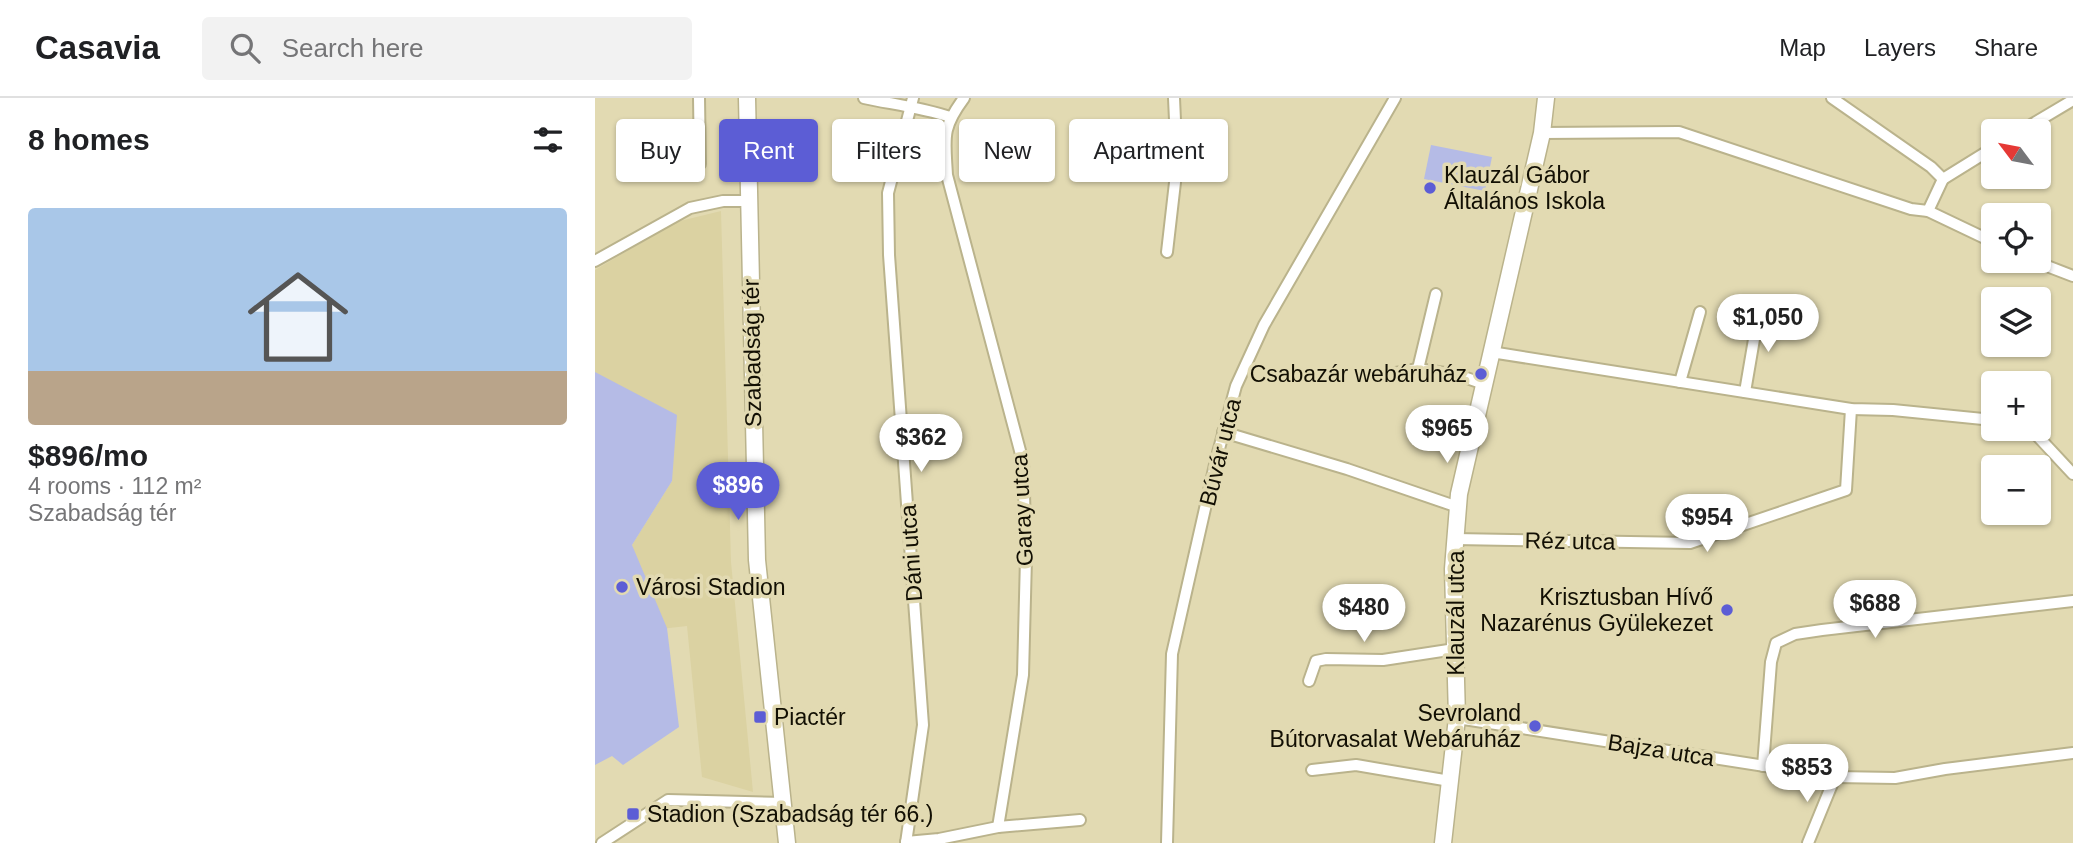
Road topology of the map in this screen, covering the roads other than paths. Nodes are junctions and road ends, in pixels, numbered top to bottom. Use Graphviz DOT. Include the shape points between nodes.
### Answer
graph roads {
  1 [pos="699,98"];
  2 [pos="747,98"];
  3 [pos="863,98"];
  4 [pos="964,98"];
  5 [pos="1174,98"];
  6 [pos="1395,98"];
  7 [pos="1546,98"];
  8 [pos="1832,98"];
  9 [pos="2073,100"];
  10 [pos="912,104"];
  11 [pos="950,117"];
  12 [pos="699,119"];
  13 [pos="1175,119"];
  14 [pos="2041,119"];
  15 [pos="1542,133"];
  16 [pos="1981,155"];
  17 [pos="1943,179"];
  18 [pos="1175,182"];
  19 [pos="748,201"];
  20 [pos="1928,211"];
  21 [pos="1981,236"];
  22 [pos="1167,252"];
  23 [pos="595,261"];
  24 [pos="2051,268"];
  25 [pos="2073,276"];
  26 [pos="1436,294"];
  27 [pos="1759,310"];
  28 [pos="1700,312"];
  29 [pos="1491,352"];
  30 [pos="1418,369"];
  31 [pos="1385,375"];
  32 [pos="1680,382"];
  33 [pos="1484,384"];
  34 [pos="1745,392"];
  35 [pos="1851,409"];
  36 [pos="1981,420"];
  37 [pos="1223,432"];
  38 [pos="2043,441"];
  39 [pos="2073,472"];
  40 [pos="1458,507"];
  41 [pos="1455,539"];
  42 [pos="2073,601"];
  43 [pos="1455,649"];
  44 [pos="1309,681"];
  45 [pos="1457,718"];
  46 [pos="2073,753"];
  47 [pos="1763,766"];
  48 [pos="1313,769"];
  49 [pos="1835,777"];
  50 [pos="1450,781"];
  51 [pos="785,803"];
  52 [pos="1080,820"];
  53 [pos="997,827"];
  54 [pos="906,842"];
  55 [pos="602,843"];
  56 [pos="787,843"];
  57 [pos="1167,843"];
  58 [pos="1443,843"];
  59 [pos="1808,843"];
  1 -- 12 [label="street"];
  2 -- 19 [label="street, Szabadság tér"];
  3 -- 10 [label="street"];
  4 -- 11 [label="street"];
  5 -- 13 [label="street"];
  6 -- 37 [label="street, Búvár utca" via="1264,325 1236,386"];
  7 -- 15 [label="street, Klauzál utca"];
  8 -- 17 [label="street"];
  9 -- 14 [label="street"];
  10 -- 11 [label="street"];
  10 -- 54 [label="street, Dáni utca" via="888,193 888,255 923,725"];
  11 -- 53 [label="street, Garay utca" via="945,133 947,175 1023,462 1023,675"];
  15 -- 20 [label="street" via="1679,132"];
  15 -- 29 [label="street, Klauzál utca"];
  16 -- 17 [label="street"];
  17 -- 20 [label="street"];
  18 -- 22 [label="street"];
  19 -- 23 [label="street" via="690,208"];
  19 -- 51 [label="street, Szabadság tér" via="757,559"];
  20 -- 21 [label="street"];
  24 -- 25 [label="street"];
  26 -- 30 [label="street"];
  27 -- 34 [label="street"];
  28 -- 32 [label="street"];
  29 -- 32 [label="street"];
  29 -- 33 [label="street, Klauzál utca"];
  30 -- 31 [label="street"];
  30 -- 33 [label="street"];
  32 -- 34 [label="street"];
  33 -- 40 [label="street, Klauzál utca"];
  34 -- 35 [label="street"];
  35 -- 36 [label="street"];
  35 -- 41 [label="street, Réz utca" via="1846,490 1689,543"];
  37 -- 40 [label="street"];
  37 -- 57 [label="street, Búvár utca" via="1172,654"];
  38 -- 39 [label="street"];
  40 -- 41 [label="street, Klauzál utca"];
  41 -- 43 [label="street, Klauzál utca"];
  42 -- 47 [label="street" via="1822,630 1776,643"];
  43 -- 44 [label="street" via="1383,660 1316,661"];
  43 -- 45 [label="street, Klauzál utca"];
  45 -- 47 [label="street, Bajza utca"];
  45 -- 50 [label="street, Klauzál utca"];
  46 -- 49 [label="street, Bajza utca" via="1895,778"];
  47 -- 49 [label="street, Bajza utca"];
  48 -- 50 [label="street" via="1356,765"];
  49 -- 59 [label="street"];
  50 -- 58 [label="street, Klauzál utca"];
  51 -- 55 [label="street" via="668,800"];
  51 -- 56 [label="street, Szabadság tér"];
  52 -- 53 [label="street"];
  53 -- 54 [label="street"];
}
